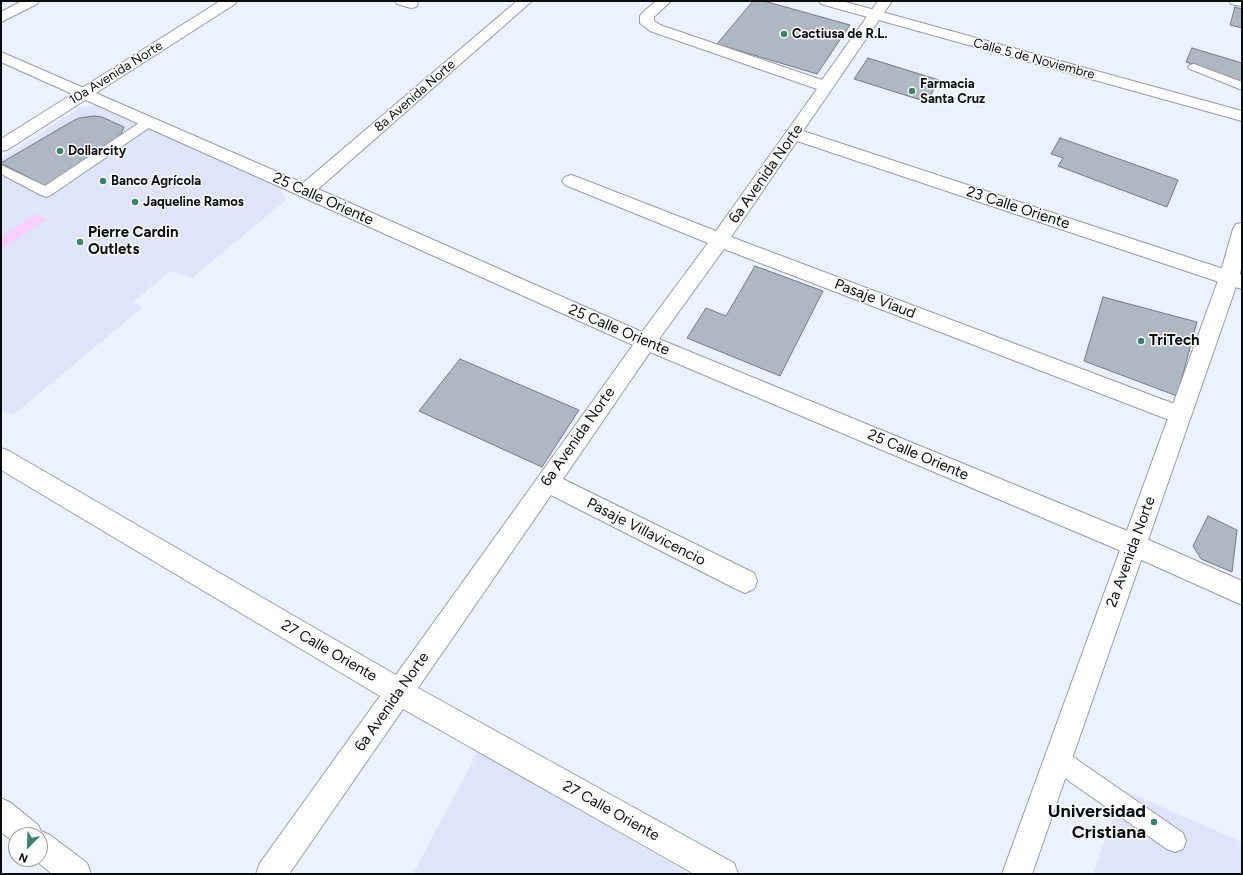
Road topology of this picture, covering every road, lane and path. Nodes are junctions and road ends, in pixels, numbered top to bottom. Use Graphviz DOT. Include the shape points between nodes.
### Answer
graph roads {
  1 [pos="32,1"];
  2 [pos="230,1"];
  3 [pos="525,1"];
  4 [pos="664,1"];
  5 [pos="826,1"];
  6 [pos="885,1"];
  7 [pos="1236,1"];
  8 [pos="1242,2"];
  9 [pos="875,15"];
  10 [pos="1,18"];
  11 [pos="1,56"];
  12 [pos="1194,67"];
  13 [pos="1242,86"];
  14 [pos="827,87"];
  15 [pos="84,94"];
  16 [pos="1242,116"];
  17 [pos="149,122"];
  18 [pos="794,134"];
  19 [pos="1,146"];
  20 [pos="1,169"];
  21 [pos="571,181"];
  22 [pos="305,191"];
  23 [pos="1242,229"];
  24 [pos="720,240"];
  25 [pos="1235,280"];
  26 [pos="646,342"];
  27 [pos="1180,415"];
  28 [pos="1,458"];
  29 [pos="547,482"];
  30 [pos="1134,545"];
  31 [pos="745,581"];
  32 [pos="1242,593"];
  33 [pos="399,692"];
  34 [pos="1058,760"];
  35 [pos="1,813"];
  36 [pos="18,827"];
  37 [pos="1175,840"];
  38 [pos="48,851"];
  39 [pos="76,874"];
  40 [pos="271,874"];
  41 [pos="723,874"];
  42 [pos="1017,874"];
  1 -- 10 [label="street"];
  2 -- 15 [label="street, 10a Avenida Norte"];
  3 -- 22 [label="street, 8a Avenida Norte"];
  4 -- 14 [label="street" via="647,16 647,23 655,28"];
  5 -- 9 [label="street, Calle 5 de Noviembre"];
  6 -- 9 [label="street, 6a Avenida Norte"];
  7 -- 8 [label="street"];
  9 -- 14 [label="street, 6a Avenida Norte"];
  9 -- 16 [label="street, Calle 5 de Noviembre"];
  11 -- 15 [label="street, 25 Calle Oriente"];
  12 -- 13 [label="lane"];
  14 -- 18 [label="street, 6a Avenida Norte"];
  15 -- 17 [label="street, 25 Calle Oriente"];
  15 -- 19 [label="street, 10a Avenida Norte"];
  17 -- 20 [label="lane" via="46,192"];
  17 -- 22 [label="street, 25 Calle Oriente"];
  18 -- 24 [label="street, 6a Avenida Norte"];
  18 -- 25 [label="street, 23 Calle Oriente"];
  21 -- 24 [label="street, Pasaje Viaud"];
  22 -- 26 [label="street, 25 Calle Oriente"];
  23 -- 25 [label="street, 2a Avenida Norte"];
  24 -- 26 [label="street, 6a Avenida Norte"];
  24 -- 27 [label="street, Pasaje Viaud"];
  25 -- 27 [label="street, 2a Avenida Norte"];
  26 -- 29 [label="street, 6a Avenida Norte"];
  26 -- 30 [label="street, 25 Calle Oriente"];
  27 -- 30 [label="street, 2a Avenida Norte"];
  28 -- 33 [label="street, 27 Calle Oriente"];
  29 -- 31 [label="street, Pasaje Villavicencio"];
  29 -- 33 [label="street, 6a Avenida Norte"];
  30 -- 32 [label="street, 25 Calle Oriente"];
  30 -- 34 [label="street, 2a Avenida Norte"];
  33 -- 40 [label="street, 6a Avenida Norte"];
  33 -- 41 [label="street, 27 Calle Oriente"];
  34 -- 37 [label="lane"];
  34 -- 42 [label="street, 2a Avenida Norte"];
  35 -- 36 [label="street"];
  38 -- 39 [label="street"];
}
